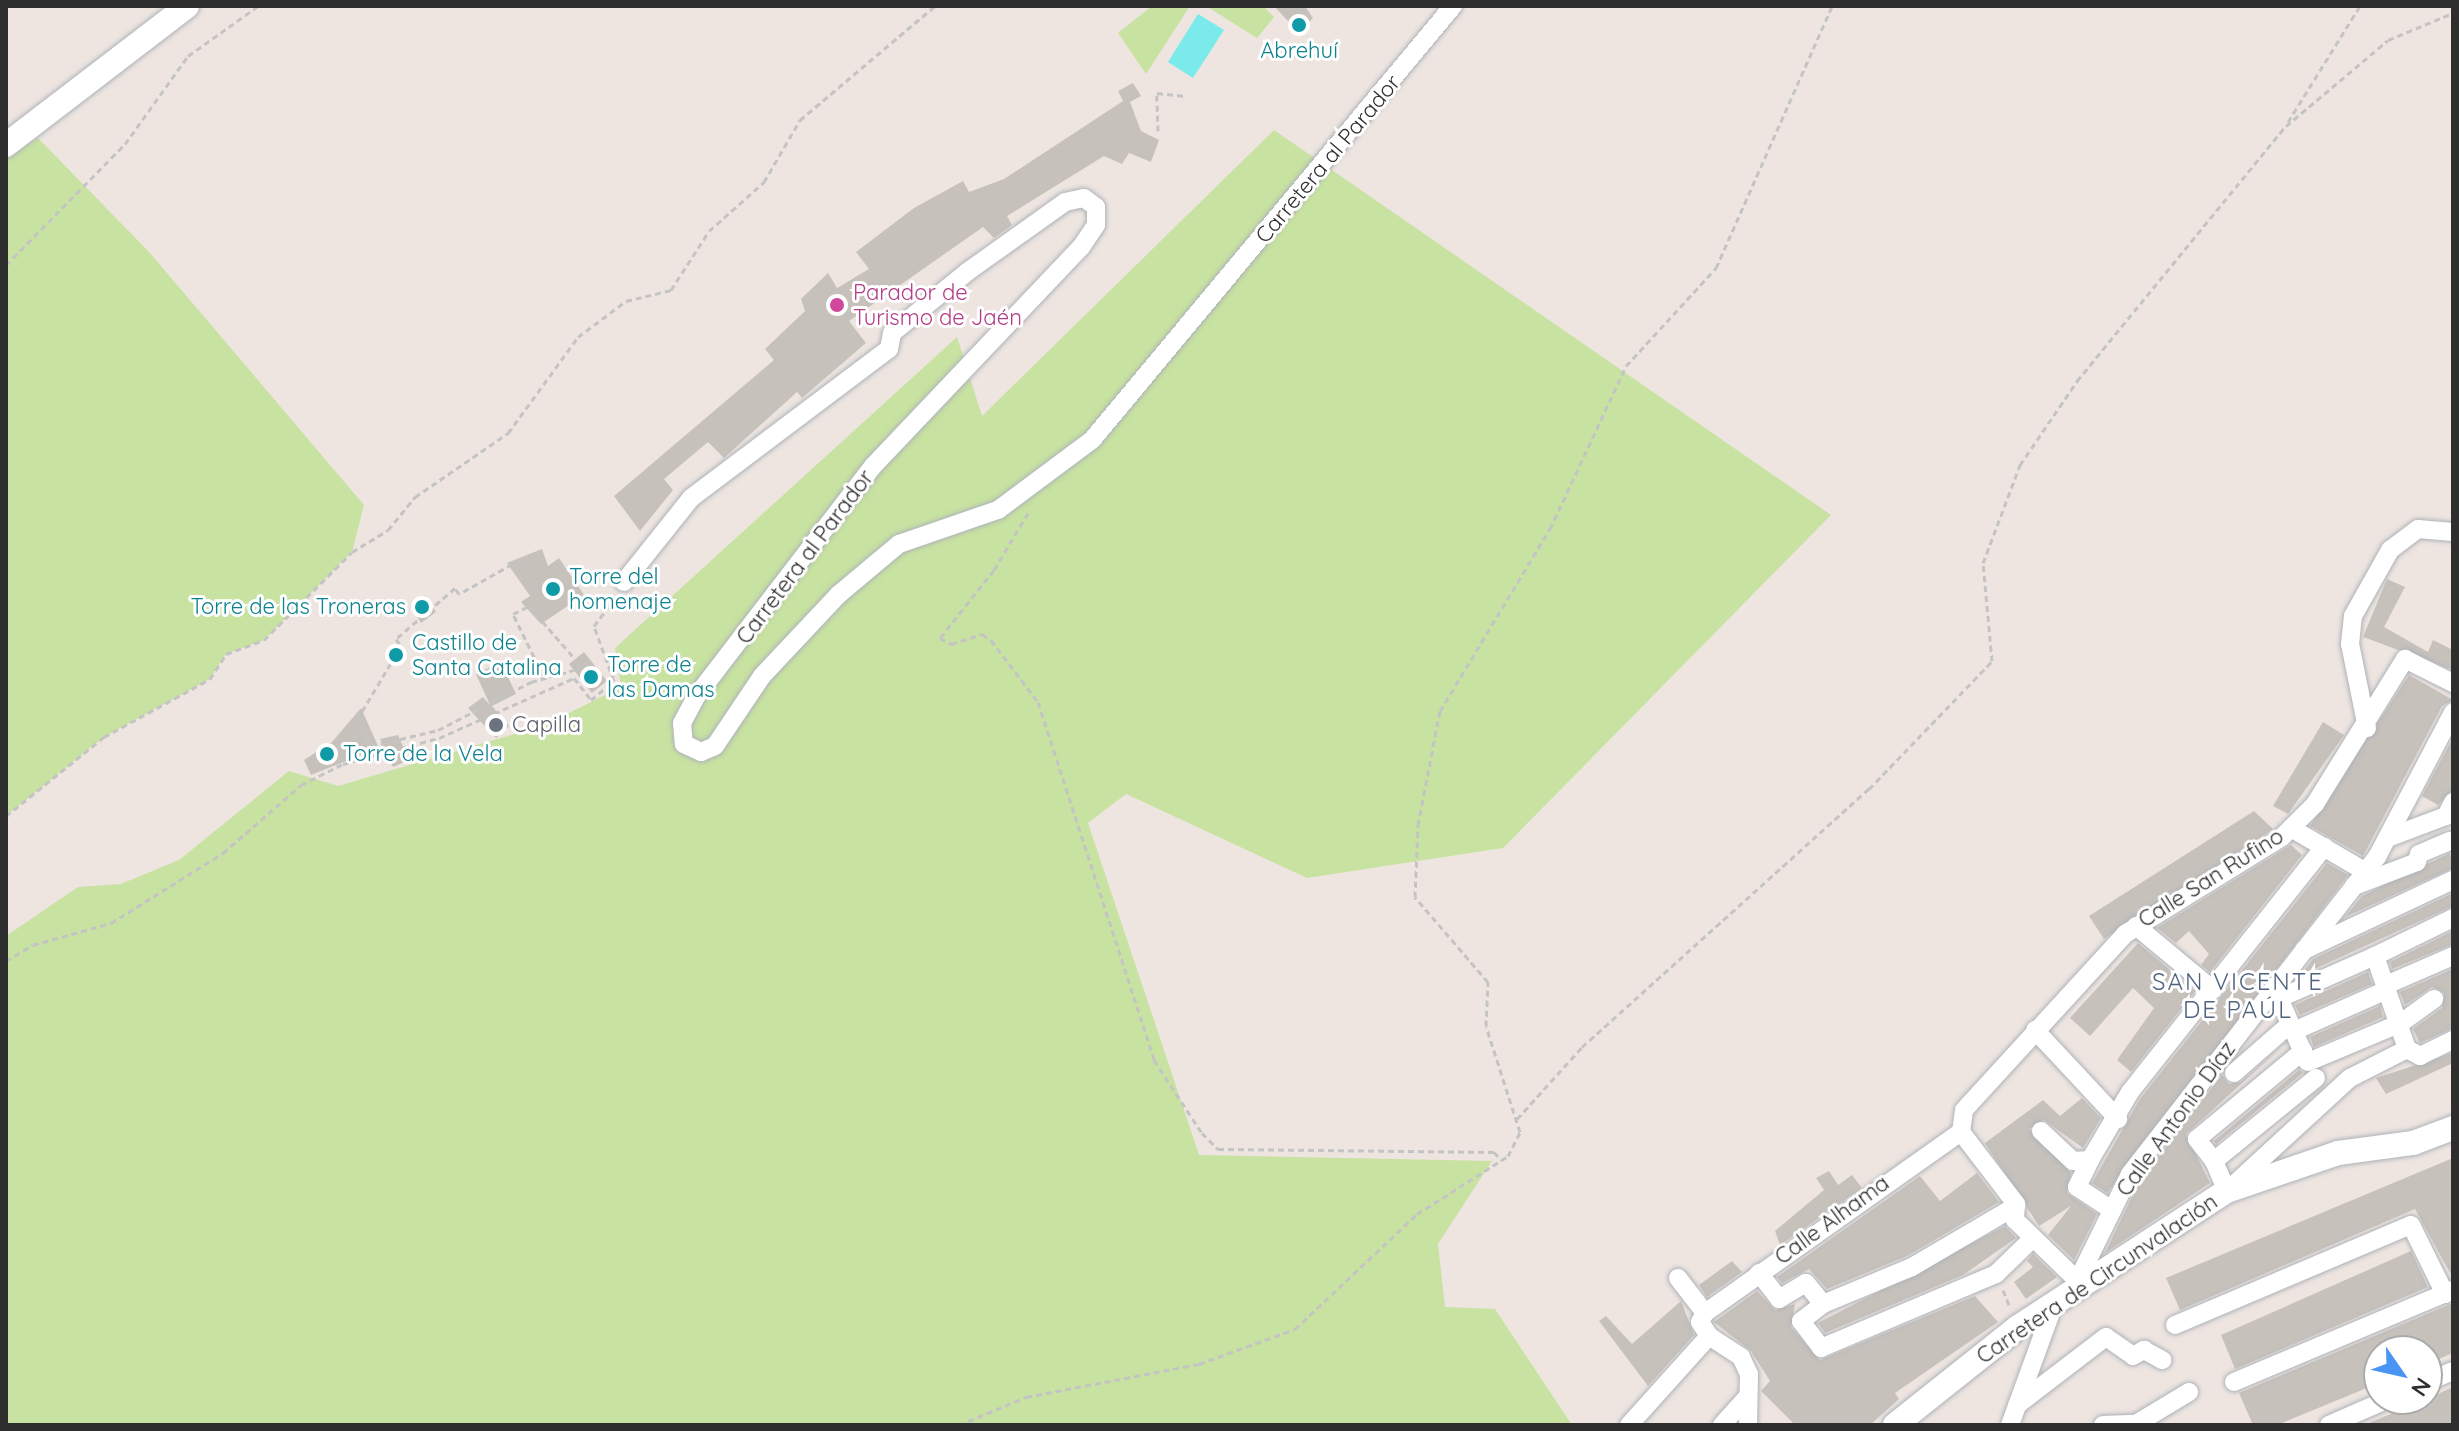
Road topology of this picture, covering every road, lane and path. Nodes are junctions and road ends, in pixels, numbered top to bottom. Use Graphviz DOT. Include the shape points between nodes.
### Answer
graph roads {
  1 [pos="187,6"];
  2 [pos="258,6"];
  3 [pos="935,6"];
  4 [pos="1453,6"];
  5 [pos="1832,6"];
  6 [pos="2360,6"];
  7 [pos="2453,13"];
  8 [pos="1185,96"];
  9 [pos="2286,126"];
  10 [pos="1158,131"];
  11 [pos="6,145"];
  12 [pos="6,265"];
  13 [pos="1025,494"];
  14 [pos="2453,532"];
  15 [pos="521,559"];
  16 [pos="624,582"];
  17 [pos="575,659"];
  18 [pos="574,670"];
  19 [pos="543,675"];
  20 [pos="546,681"];
  21 [pos="2453,683"];
  22 [pos="548,687"];
  23 [pos="2453,712"];
  24 [pos="2367,728"];
  25 [pos="364,730"];
  26 [pos="336,749"];
  27 [pos="2449,809"];
  28 [pos="6,816"];
  29 [pos="2291,828"];
  30 [pos="2390,837"];
  31 [pos="2324,847"];
  32 [pos="2451,847"];
  33 [pos="2360,879"];
  34 [pos="2453,880"];
  35 [pos="2453,918"];
  36 [pos="2136,926"];
  37 [pos="2301,951"];
  38 [pos="2378,952"];
  39 [pos="2453,956"];
  40 [pos="6,961"];
  41 [pos="2387,988"];
  42 [pos="2213,990"];
  43 [pos="2277,992"];
  44 [pos="2434,999"];
  45 [pos="2401,1023"];
  46 [pos="2292,1028"];
  47 [pos="2035,1030"];
  48 [pos="2453,1040"];
  49 [pos="2407,1049"];
  50 [pos="2309,1064"];
  51 [pos="2234,1073"];
  52 [pos="2331,1096"];
  53 [pos="1517,1119"];
  54 [pos="2118,1119"];
  55 [pos="2453,1128"];
  56 [pos="2041,1131"];
  57 [pos="1961,1132"];
  58 [pos="1501,1160"];
  59 [pos="2090,1160"];
  60 [pos="2214,1161"];
  61 [pos="2227,1191"];
  62 [pos="2016,1206"];
  63 [pos="2112,1210"];
  64 [pos="2032,1239"];
  65 [pos="1759,1273"];
  66 [pos="1996,1274"];
  67 [pos="1678,1278"];
  68 [pos="2449,1292"];
  69 [pos="2067,1294"];
  70 [pos="1823,1304"];
  71 [pos="1705,1313"];
  72 [pos="2175,1325"];
  73 [pos="2018,1327"];
  74 [pos="1709,1336"];
  75 [pos="2162,1360"];
  76 [pos="2234,1382"];
  77 [pos="2189,1392"];
  78 [pos="1748,1396"];
  79 [pos="2017,1405"];
  80 [pos="2363,1410"];
  81 [pos="763,1425"];
  82 [pos="886,1425"];
  83 [pos="959,1425"];
  84 [pos="1629,1425"];
  85 [pos="1722,1425"];
  86 [pos="1748,1425"];
  87 [pos="1895,1425"];
  88 [pos="2010,1425"];
  89 [pos="2103,1425"];
  90 [pos="2329,1425"];
  1 -- 11 [label="main road"];
  2 -- 12 [label="path" via="188,56 125,144"];
  3 -- 28 [label="path" via="800,120 764,182 709,231 671,290 626,301 578,337 508,433 415,497 388,530 352,552 264,640 226,654 210,679 104,737"];
  4 -- 13 [label="street, Carretera al Parador" via="1092,440"];
  5 -- 53 [label="path" via="1716,268 1626,366 1550,529 1440,711 1418,825 1415,897 1488,982 1486,1026"];
  6 -- 9 [label="path"];
  7 -- 9 [label="path" via="2388,40"];
  8 -- 10 [label="path" via="1157,93"];
  9 -- 53 [label="path" via="2077,381 2020,465 1983,563 1992,661 1869,789 1582,1047"];
  13 -- 16 [label="street, Carretera al Parador" via="899,544 838,595 762,676 715,746 701,752 684,744 682,723 697,695 873,466 1091,234 1098,211 1084,198 1057,207 967,272 892,333 889,349 691,498"];
  13 -- 58 [label="path" via="1028,521 940,638 991,640 1038,702 1069,780 1095,893 1154,1060 1202,1133 1218,1149 1494,1152"];
  14 -- 24 [label="street" via="2418,529 2390,550 2353,616 2350,644"];
  15 -- 25 [label="path" via="459,594 455,588 396,639 401,646 358,718"];
  16 -- 22 [label="path" via="594,626 614,681 591,700 574,678"];
  17 -- 19 [label="path" via="529,606 513,614"];
  18 -- 25 [label="path" via="531,682 438,730 371,746"];
  20 -- 22 [label="path"];
  21 -- 24 [label="street, Calle San Rufino" via="2405,659"];
  22 -- 40 [label="path" via="439,738 343,764 301,785 223,853 111,923 33,945"];
  23 -- 30 [label="street, Calle Antonio Díaz"];
  24 -- 29 [label="street, Calle San Rufino"];
  25 -- 26 [label="path"];
  27 -- 30 [label="street"];
  27 -- 32 [label="street"];
  29 -- 31 [label="street"];
  29 -- 36 [label="street, Calle San Rufino"];
  30 -- 33 [label="street, Calle Antonio Díaz"];
  31 -- 33 [label="street"];
  31 -- 42 [label="street"];
  32 -- 33 [label="street" via="2419,854 2417,862"];
  33 -- 37 [label="street, Calle Antonio Díaz"];
  34 -- 37 [label="street"];
  35 -- 38 [label="street"];
  36 -- 42 [label="street"];
  36 -- 47 [label="street, Calle San Rufino"];
  37 -- 43 [label="street, Calle Antonio Díaz"];
  38 -- 41 [label="street"];
  38 -- 43 [label="street"];
  39 -- 41 [label="street"];
  41 -- 45 [label="street"];
  41 -- 46 [label="street"];
  42 -- 54 [label="street" via="2130,1092"];
  43 -- 46 [label="street"];
  43 -- 63 [label="street, Calle Antonio Díaz" via="2130,1174"];
  44 -- 45 [label="street"];
  45 -- 49 [label="street"];
  45 -- 50 [label="street"];
  46 -- 50 [label="street"];
  46 -- 51 [label="street"];
  47 -- 54 [label="street"];
  47 -- 57 [label="street, Calle San Rufino" via="1964,1110"];
  48 -- 49 [label="street" via="2420,1056"];
  49 -- 52 [label="street"];
  50 -- 52 [label="street"];
  50 -- 60 [label="street"];
  50 -- 60 [label="street" via="2197,1139"];
  52 -- 61 [label="street"];
  53 -- 58 [label="path" via="1520,1132"];
  54 -- 59 [label="street"];
  55 -- 61 [label="main road, Carretera de Circunvalación" via="2413,1143 2338,1153"];
  56 -- 59 [label="street" via="2073,1161"];
  57 -- 62 [label="street"];
  57 -- 65 [label="street, Calle Alhama"];
  58 -- 83 [label="path" via="1417,1214 1295,1329 1199,1364 1026,1397"];
  59 -- 63 [label="street" via="2077,1187"];
  60 -- 61 [label="street"];
  61 -- 69 [label="main road, Carretera de Circunvalación"];
  62 -- 64 [label="street" via="2015,1220"];
  62 -- 70 [label="street" via="1959,1243"];
  63 -- 69 [label="street, Calle Antonio Díaz"];
  64 -- 66 [label="street"];
  64 -- 69 [label="street"];
  65 -- 70 [label="street" via="1779,1299 1806,1283"];
  65 -- 71 [label="street, Calle Alhama"];
  66 -- 70 [label="street" via="1821,1348 1801,1321"];
  66 -- 73 [label="path"];
  67 -- 71 [label="street"];
  68 -- 72 [label="street" via="2411,1225"];
  68 -- 76 [label="street"];
  69 -- 73 [label="main road, Carretera de Circunvalación"];
  69 -- 79 [label="street, Calle Antonio Díaz"];
  71 -- 74 [label="street" via="1700,1322"];
  73 -- 87 [label="main road, Carretera de Circunvalación"];
  74 -- 78 [label="street" via="1741,1357"];
  74 -- 84 [label="street"];
  75 -- 79 [label="street" via="2144,1350 2133,1356 2106,1337"];
  77 -- 89 [label="street" via="2136,1424"];
  78 -- 85 [label="street"];
  78 -- 86 [label="street"];
  79 -- 88 [label="street, Calle Antonio Díaz"];
  80 -- 90 [label="street"];
  81 -- 82 [label="path"];
}
